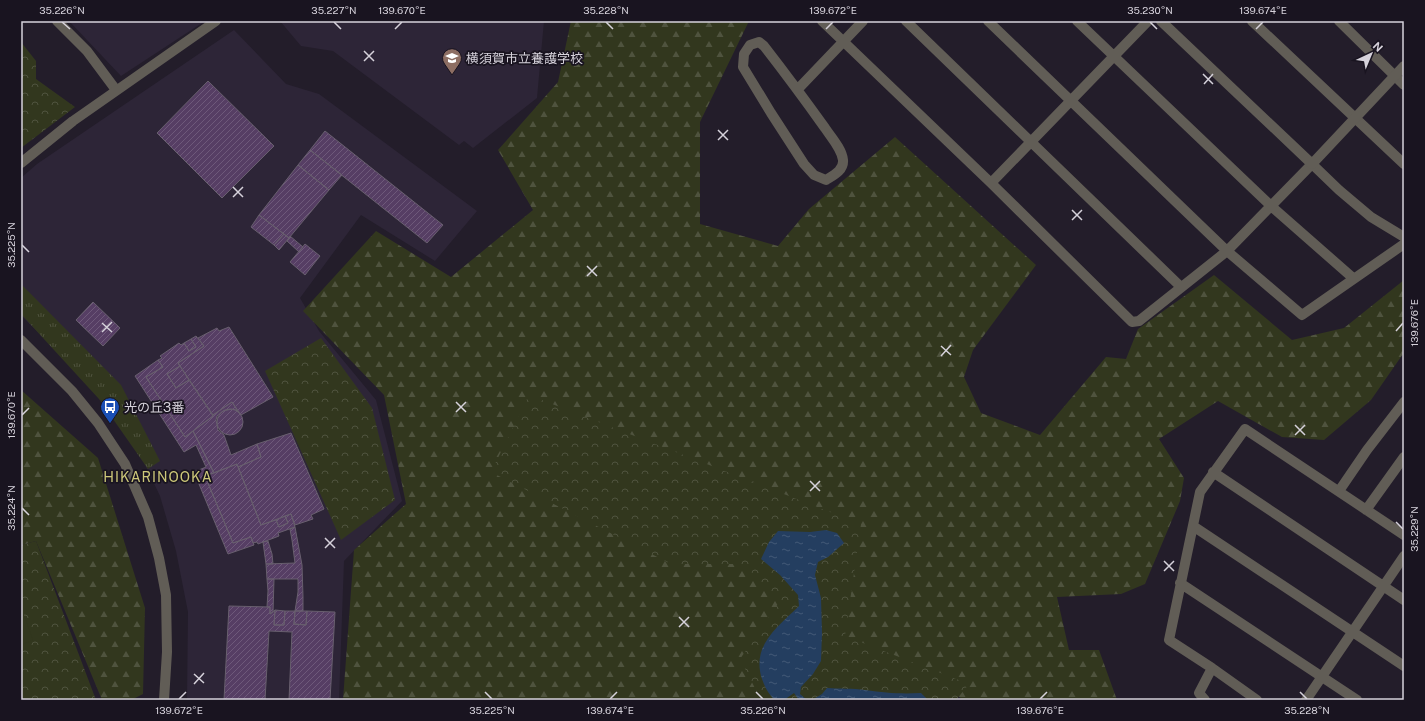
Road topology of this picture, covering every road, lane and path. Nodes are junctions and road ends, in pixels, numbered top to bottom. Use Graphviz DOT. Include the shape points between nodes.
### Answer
graph roads {
  1 [pos="56,21"];
  2 [pos="216,21"];
  3 [pos="822,21"];
  4 [pos="863,21"];
  5 [pos="906,21"];
  6 [pos="988,21"];
  7 [pos="1077,21"];
  8 [pos="1148,21"];
  9 [pos="1161,21"];
  10 [pos="1252,21"];
  11 [pos="1339,21"];
  12 [pos="844,41"];
  13 [pos="1114,56"];
  14 [pos="1404,66"];
  15 [pos="1394,76"];
  16 [pos="1404,85"];
  17 [pos="798,89"];
  18 [pos="116,90"];
  19 [pos="1071,101"];
  20 [pos="1355,118"];
  21 [pos="1031,142"];
  22 [pos="21,163"];
  23 [pos="1312,164"];
  24 [pos="1404,164"];
  25 [pos="991,182"];
  26 [pos="1271,206"];
  27 [pos="1404,237"];
  28 [pos="1404,244"];
  29 [pos="1227,251"];
  30 [pos="1353,278"];
  31 [pos="1181,288"];
  32 [pos="21,340"];
  33 [pos="1404,402"];
  34 [pos="1404,457"];
  35 [pos="1213,472"];
  36 [pos="1339,491"];
  37 [pos="1366,510"];
  38 [pos="1193,526"];
  39 [pos="1404,535"];
  40 [pos="1404,556"];
  41 [pos="1180,583"];
  42 [pos="1383,586"];
  43 [pos="1404,600"];
  44 [pos="1352,631"];
  45 [pos="1404,666"];
  46 [pos="1212,668"];
  47 [pos="1322,676"];
  48 [pos="164,700"];
  49 [pos="1205,700"];
  50 [pos="1257,700"];
  51 [pos="1306,700"];
  52 [pos="1357,700"];
  1 -- 18 [label="street" via="87,50"];
  2 -- 18 [label="street"];
  3 -- 12 [label="street"];
  4 -- 12 [label="street"];
  5 -- 21 [label="street"];
  6 -- 19 [label="street"];
  7 -- 13 [label="street"];
  8 -- 13 [label="street"];
  9 -- 23 [label="street"];
  10 -- 20 [label="street"];
  11 -- 15 [label="street"];
  12 -- 17 [label="street"];
  12 -- 25 [label="street"];
  13 -- 19 [label="street"];
  13 -- 26 [label="street"];
  14 -- 15 [label="street"];
  15 -- 16 [label="street"];
  15 -- 20 [label="street"];
  17 -- 17 [label="street" via="843,158 837,174 826,180 814,175 804,164 744,67 744,54 750,44 759,42 764,46"];
  18 -- 22 [label="street"];
  19 -- 21 [label="street"];
  19 -- 29 [label="street"];
  20 -- 23 [label="street"];
  20 -- 24 [label="street"];
  21 -- 25 [label="street"];
  21 -- 31 [label="street"];
  23 -- 26 [label="street"];
  23 -- 27 [label="street" via="1370,217"];
  25 -- 31 [label="street" via="1132,322 1139,321"];
  26 -- 29 [label="street"];
  26 -- 30 [label="street"];
  28 -- 30 [label="street"];
  29 -- 30 [label="street" via="1302,315"];
  29 -- 31 [label="street"];
  32 -- 48 [label="street" via="72,391 98,423 125,464 148,517 166,595 167,652"];
  33 -- 36 [label="street"];
  34 -- 37 [label="street"];
  35 -- 36 [label="street" via="1245,429"];
  35 -- 38 [label="street" via="1200,492"];
  35 -- 42 [label="street"];
  36 -- 37 [label="street"];
  37 -- 39 [label="street"];
  38 -- 41 [label="street"];
  38 -- 44 [label="street"];
  40 -- 42 [label="street"];
  41 -- 46 [label="street" via="1169,640"];
  41 -- 47 [label="street"];
  42 -- 43 [label="street"];
  42 -- 44 [label="street"];
  44 -- 45 [label="street"];
  44 -- 47 [label="street"];
  46 -- 49 [label="street" via="1199,693"];
  46 -- 50 [label="street"];
  47 -- 51 [label="street"];
  47 -- 52 [label="street"];
}
